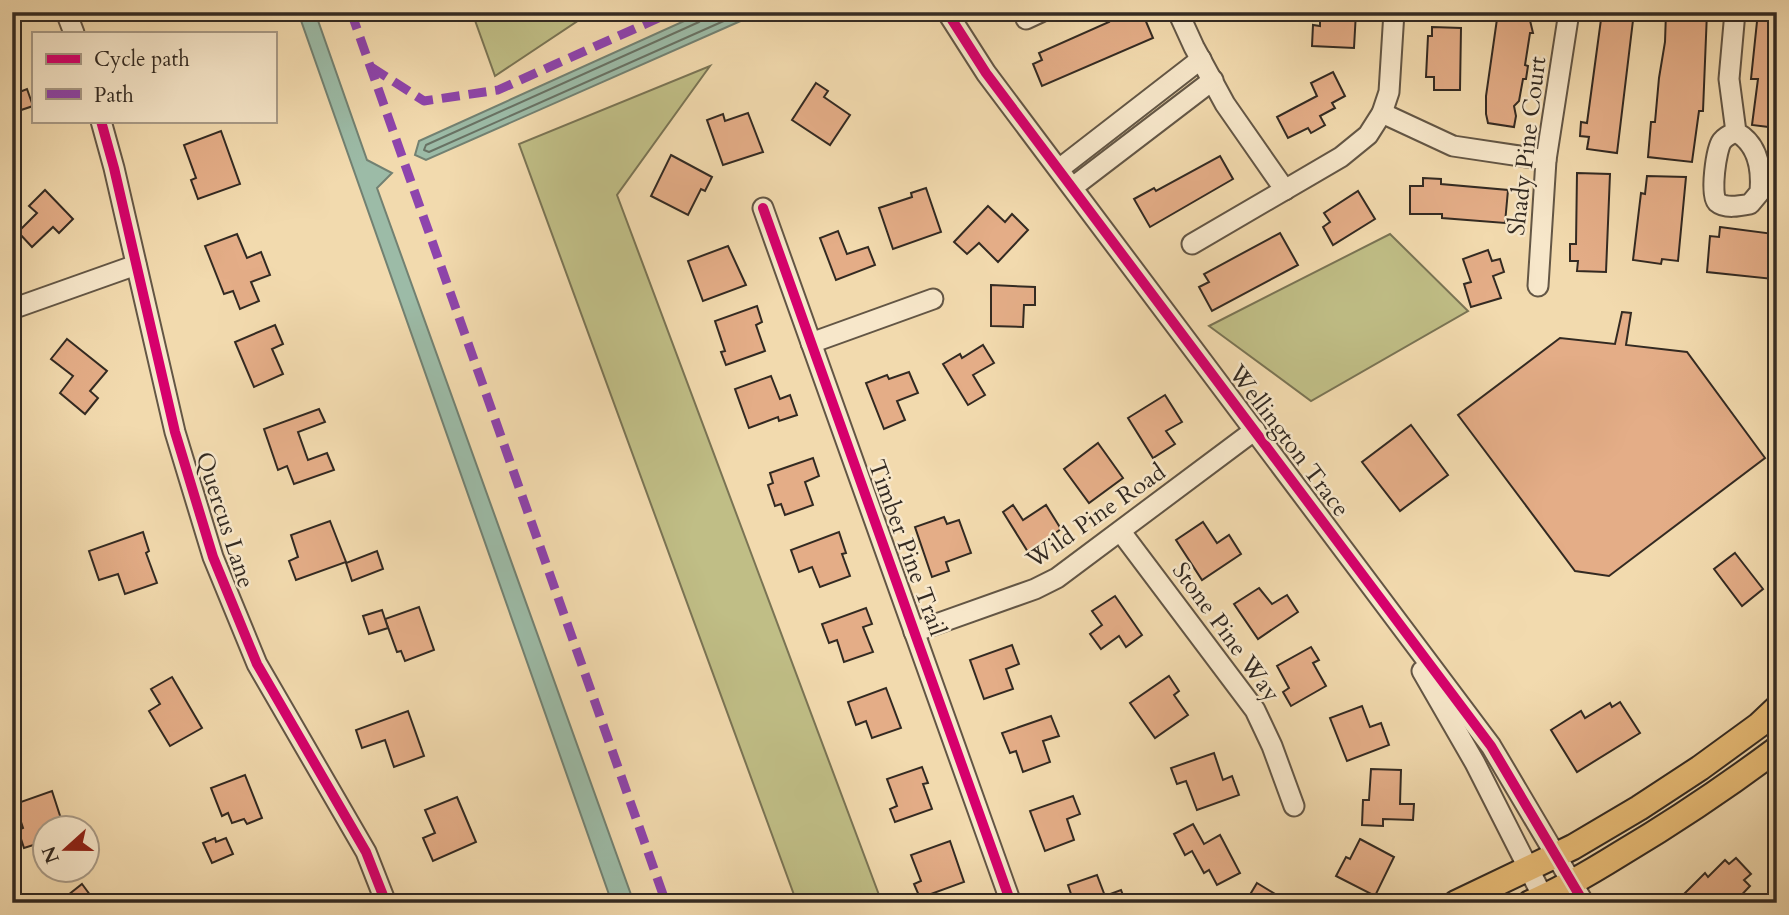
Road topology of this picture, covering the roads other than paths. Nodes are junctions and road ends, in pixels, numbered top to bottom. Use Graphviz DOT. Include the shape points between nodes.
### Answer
graph roads {
  1 [pos="66,12"];
  2 [pos="947,12"];
  3 [pos="1178,12"];
  4 [pos="1394,12"];
  5 [pos="1569,12"];
  6 [pos="1735,12"];
  7 [pos="74,32"];
  8 [pos="1201,59"];
  9 [pos="1213,80"];
  10 [pos="1382,113"];
  11 [pos="101,122"];
  12 [pos="1735,125"];
  13 [pos="1546,159"];
  14 [pos="1059,169"];
  15 [pos="1073,187"];
  16 [pos="1284,190"];
  17 [pos="763,208"];
  18 [pos="1192,244"];
  19 [pos="136,265"];
  20 [pos="1538,286"];
  21 [pos="933,299"];
  22 [pos="12,309"];
  23 [pos="811,343"];
  24 [pos="1255,430"];
  25 [pos="1121,532"];
  26 [pos="1378,594"];
  27 [pos="914,632"];
  28 [pos="1777,708"];
  29 [pos="1777,749"];
  30 [pos="1294,806"];
  31 [pos="1558,855"];
  32 [pos="1528,870"];
  33 [pos="1579,892"];
  34 [pos="1540,901"];
  35 [pos="386,903"];
  36 [pos="1011,903"];
  37 [pos="1456,903"];
  1 -- 7 [label="street"];
  2 -- 14 [label="street, Wellington Trace" via="986,73"];
  3 -- 8 [label="street"];
  4 -- 10 [label="street" via="1391,80"];
  5 -- 13 [label="street, Shady Pine Court"];
  6 -- 12 [label="street" via="1729,79"];
  8 -- 9 [label="street"];
  8 -- 14 [label="street"];
  9 -- 15 [label="street"];
  9 -- 16 [label="street"];
  10 -- 13 [label="street" via="1453,146"];
  10 -- 16 [label="street" via="1351,151"];
  11 -- 19 [label="street, Quercus Lane"];
  13 -- 20 [label="street, Shady Pine Court"];
  14 -- 15 [label="street, Wellington Trace"];
  15 -- 24 [label="street, Wellington Trace"];
  16 -- 18 [label="street"];
  17 -- 23 [label="street, Timber Pine Trail"];
  19 -- 22 [label="street"];
  19 -- 35 [label="street, Quercus Lane" via="192,495 231,603 257,664 366,852"];
  21 -- 23 [label="street"];
  23 -- 27 [label="street, Timber Pine Trail"];
  24 -- 25 [label="street, Wild Pine Road"];
  24 -- 26 [label="street, Wellington Trace"];
  25 -- 27 [label="street, Wild Pine Road" via="1035,589"];
  25 -- 30 [label="street, Stone Pine Way" via="1255,710"];
  26 -- 31 [label="street, Wellington Trace" via="1491,746"];
  26 -- 32 [label="street, Wellington Trace" via="1475,763"];
  27 -- 36 [label="street, Timber Pine Trail"];
  28 -- 31 [label="main road" via="1700,768"];
  29 -- 33 [label="main road"];
  31 -- 32 [label="main road"];
  31 -- 33 [label="street, Wellington Trace"];
  32 -- 34 [label="street, Wellington Trace"];
  32 -- 37 [label="main road"];
  33 -- 34 [label="main road"];
}
